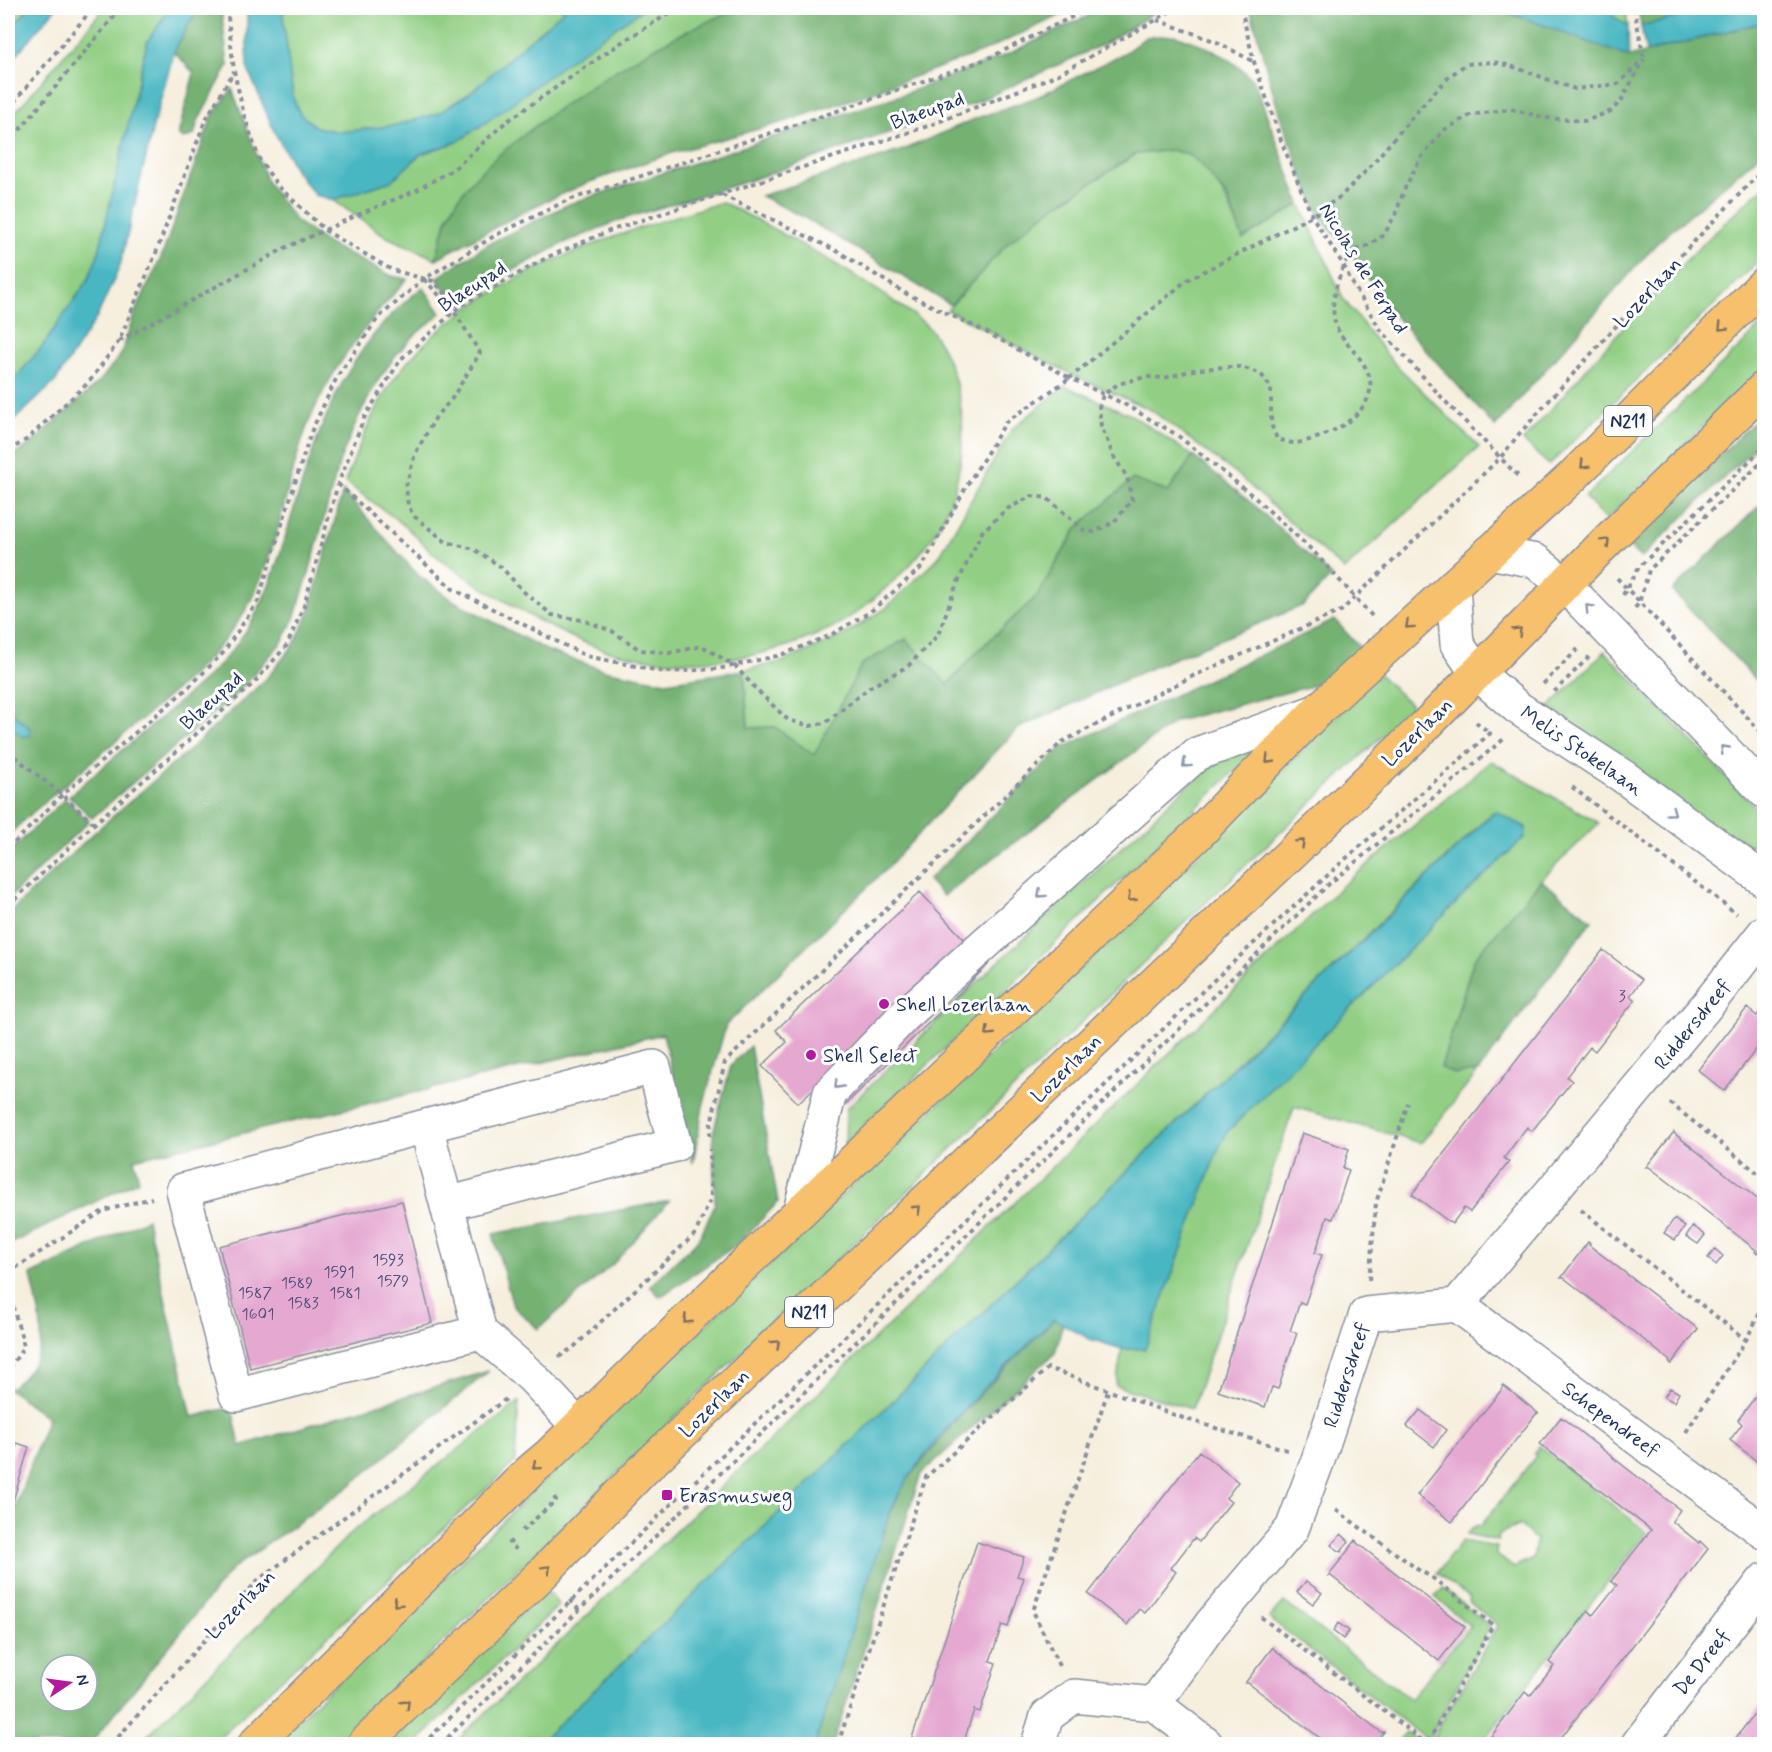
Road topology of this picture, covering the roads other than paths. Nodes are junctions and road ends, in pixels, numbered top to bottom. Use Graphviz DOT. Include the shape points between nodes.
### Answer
graph roads {
  1 [pos="1764,284"];
  2 [pos="1764,388"];
  3 [pos="1490,552"];
  4 [pos="1564,584"];
  5 [pos="1453,585"];
  6 [pos="1477,673"];
  7 [pos="1317,711"];
  8 [pos="1764,791"];
  9 [pos="1764,880"];
  10 [pos="1764,933"];
  11 [pos="426,1126"];
  12 [pos="447,1204"];
  13 [pos="800,1211"];
  14 [pos="1457,1305"];
  15 [pos="480,1332"];
  16 [pos="578,1425"];
  17 [pos="1764,1532"];
  18 [pos="1764,1580"];
  19 [pos="1155,1704"];
  20 [pos="255,1744"];
  21 [pos="364,1744"];
  22 [pos="1038,1744"];
  23 [pos="1206,1744"];
  24 [pos="1638,1744"];
  1 -- 3 [label="main road, N211, one-way"];
  4 -- 2 [label="main road, Lozerlaan / N211, one-way"];
  3 -- 4 [label="street" via="1536,561"];
  3 -- 5 [label="main road, N211"];
  6 -- 4 [label="main road, Lozerlaan / N211, one-way"];
  8 -- 4 [label="street, one-way"];
  5 -- 6 [label="street, Melis Stokelaan" via="1457,644"];
  5 -- 7 [label="main road, N211, one-way"];
  6 -- 9 [label="street, Melis Stokelaan, one-way" via="1525,712 1624,777"];
  21 -- 6 [label="main road, Lozerlaan / N211, one-way" via="543,1573 653,1461"];
  7 -- 13 [label="main road, N211, one-way" via="1197,835"];
  7 -- 13 [label="street, one-way" via="1197,754 903,1017 830,1093"];
  10 -- 14 [label="street, Riddersdreef"];
  11 -- 12 [label="street"];
  11 -- 12 [label="street" via="654,1067 675,1144"];
  11 -- 15 [label="street" via="183,1190 236,1395"];
  12 -- 15 [label="street"];
  13 -- 16 [label="main road, N211, one-way"];
  14 -- 17 [label="street, Schependreef"];
  14 -- 19 [label="street, Riddersdreef" via="1366,1314 1292,1528 1211,1624"];
  15 -- 16 [label="street" via="532,1377"];
  16 -- 20 [label="main road, N211, one-way"];
  18 -- 24 [label="street, De Dreef"];
  19 -- 22 [label="street" via="1074,1696 1047,1716"];
  19 -- 23 [label="street"];
}
